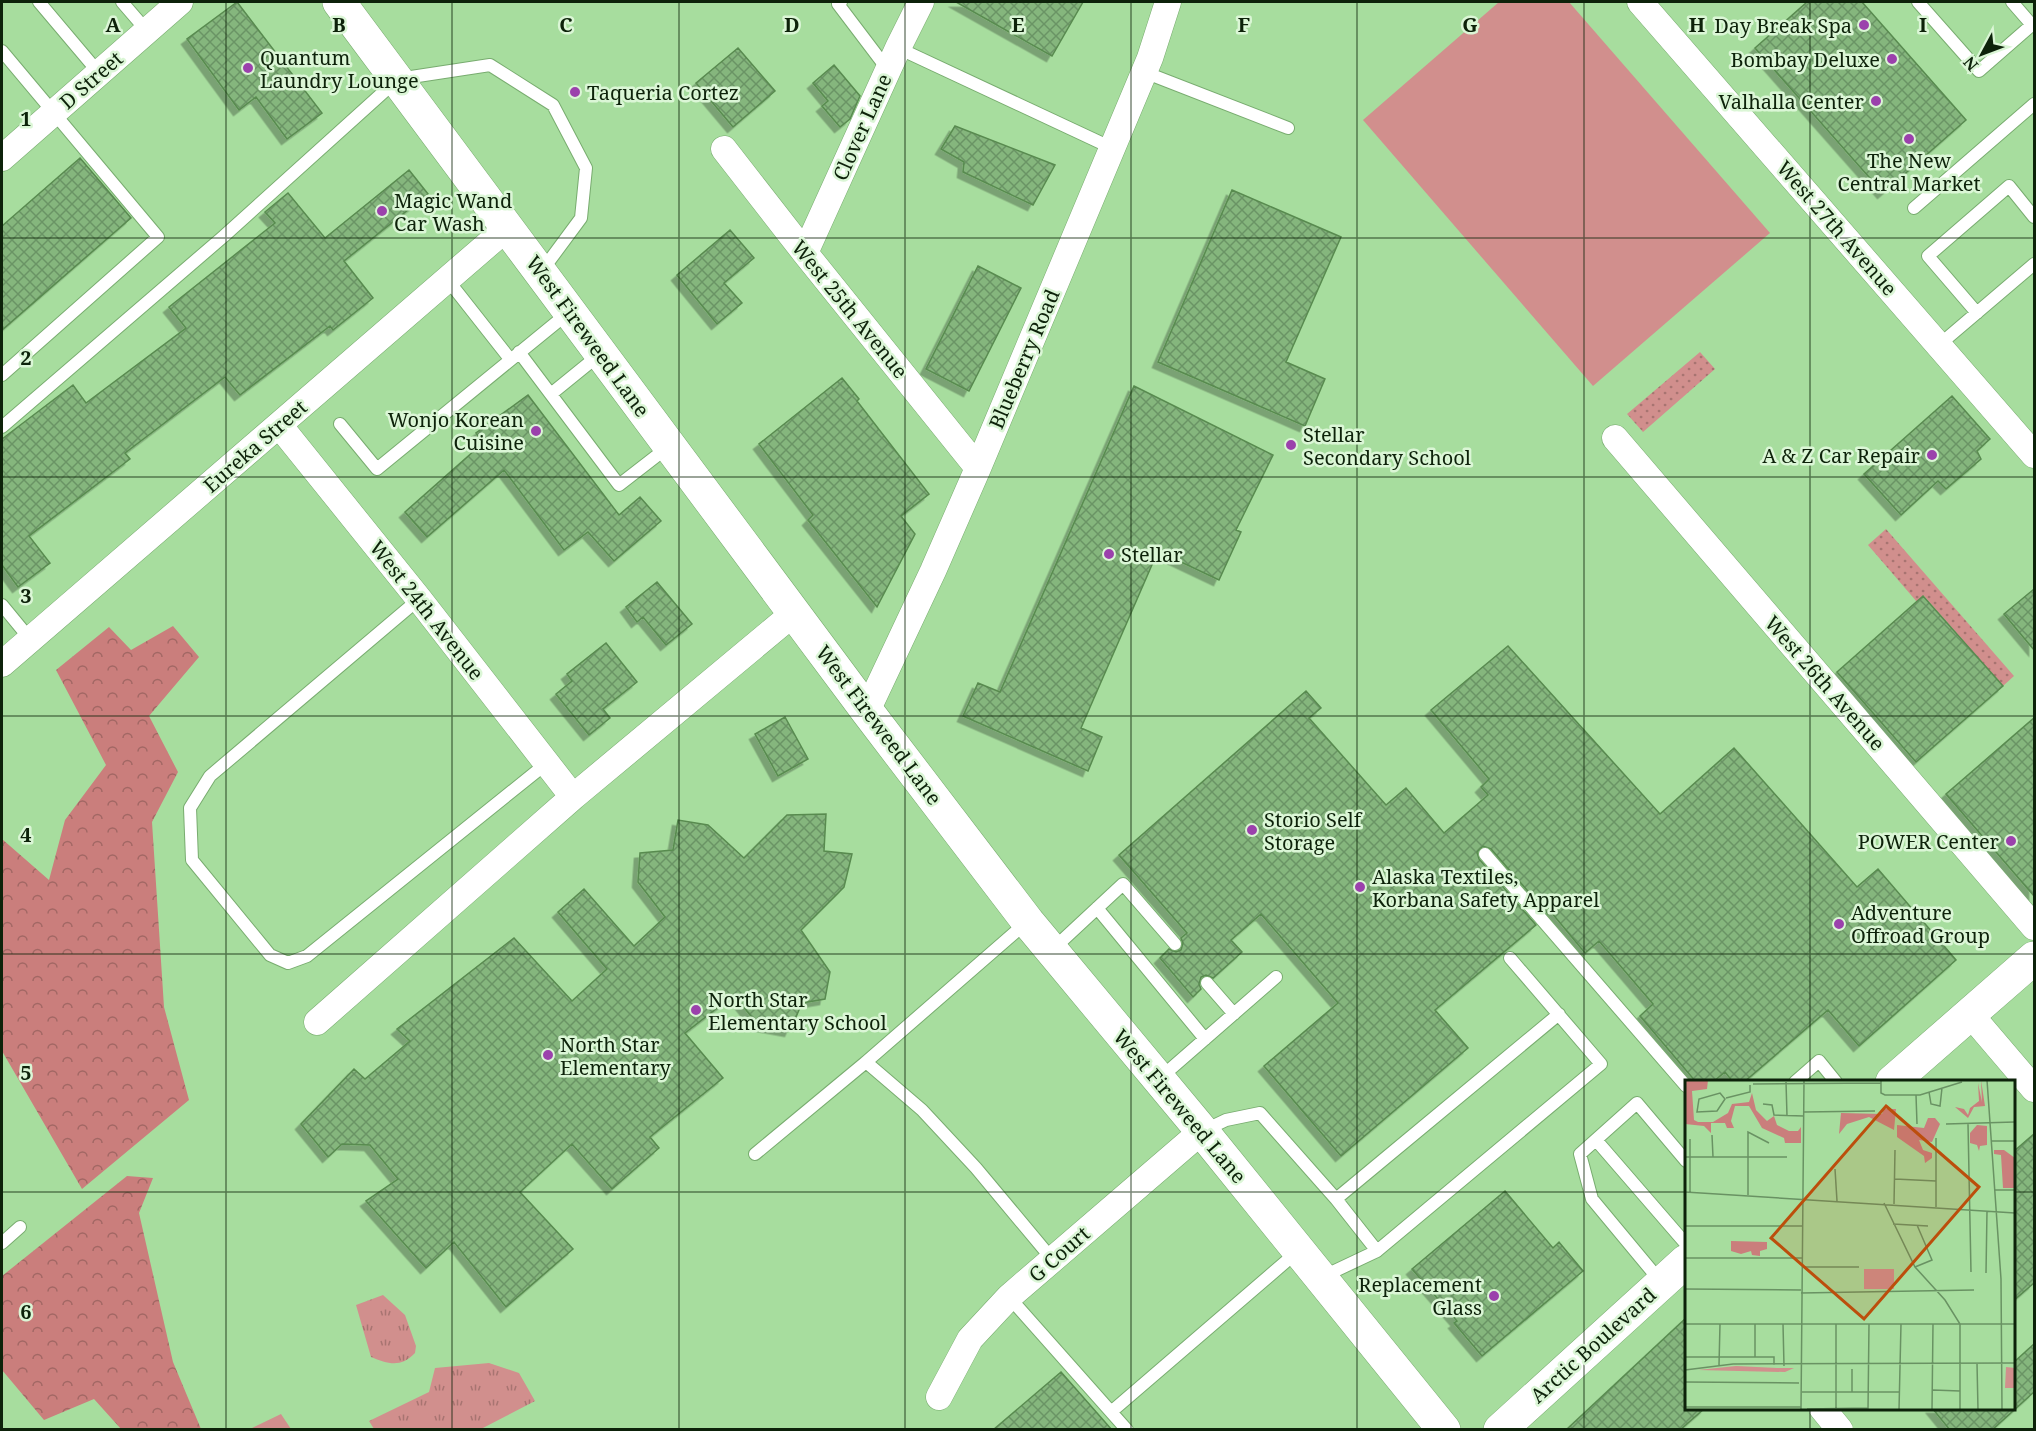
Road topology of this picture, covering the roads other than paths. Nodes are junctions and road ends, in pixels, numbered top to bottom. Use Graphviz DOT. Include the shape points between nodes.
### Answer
graph roads {
  1 [pos="39,2"];
  2 [pos="122,2"];
  3 [pos="180,2"];
  4 [pos="339,2"];
  5 [pos="841,2"];
  6 [pos="921,2"];
  7 [pos="1168,2"];
  8 [pos="1640,2"];
  9 [pos="1918,2"];
  10 [pos="2012,2"];
  11 [pos="2033,23"];
  12 [pos="147,31"];
  13 [pos="2,51"];
  14 [pos="893,59"];
  15 [pos="1144,72"];
  16 [pos="99,73"];
  17 [pos="398,79"];
  18 [pos="2034,104"];
  19 [pos="52,113"];
  20 [pos="1288,128"];
  21 [pos="1112,148"];
  22 [pos="724,149"];
  23 [pos="2,158"];
  24 [pos="1914,208"];
  25 [pos="2034,217"];
  26 [pos="508,227"];
  27 [pos="805,253"];
  28 [pos="2034,264"];
  29 [pos="541,272"];
  30 [pos="447,279"];
  31 [pos="569,312"];
  32 [pos="1977,313"];
  33 [pos="1939,345"];
  34 [pos="600,354"];
  35 [pos="515,356"];
  36 [pos="2,375"];
  37 [pos="551,394"];
  38 [pos="340,424"];
  39 [pos="279,425"];
  40 [pos="2,427"];
  41 [pos="1615,438"];
  42 [pos="669,446"];
  43 [pos="2034,455"];
  44 [pos="978,468"];
  45 [pos="419,599"];
  46 [pos="2,605"];
  47 [pos="794,613"];
  48 [pos="30,639"];
  49 [pos="2,664"];
  50 [pos="867,711"];
  51 [pos="547,763"];
  52 [pos="573,797"];
  53 [pos="1485,854"];
  54 [pos="1097,908"];
  55 [pos="1028,922"];
  56 [pos="2034,927"];
  57 [pos="1175,944"];
  58 [pos="1052,950"];
  59 [pos="1510,958"];
  60 [pos="2034,958"];
  61 [pos="1276,977"];
  62 [pos="1207,983"];
  63 [pos="1234,1014"];
  64 [pos="1559,1014"];
  65 [pos="1970,1014"];
  66 [pos="317,1022"];
  67 [pos="1205,1039"];
  68 [pos="866,1062"];
  69 [pos="1159,1079"];
  70 [pos="1798,1080"];
  71 [pos="1834,1080"];
  72 [pos="1894,1080"];
  73 [pos="1685,1085"];
  74 [pos="2034,1089"];
  75 [pos="1202,1131"];
  76 [pos="1596,1140"];
  77 [pos="755,1154"];
  78 [pos="1685,1160"];
  79 [pos="1336,1199"];
  80 [pos="20,1227"];
  81 [pos="2,1243"];
  82 [pos="1685,1243"];
  83 [pos="1299,1250"];
  84 [pos="1377,1251"];
  85 [pos="1052,1259"];
  86 [pos="1685,1262"];
  87 [pos="1321,1278"];
  88 [pos="1662,1283"];
  89 [pos="1009,1297"];
  90 [pos="939,1397"];
  91 [pos="1824,1410"];
  92 [pos="1112,1412"];
  93 [pos="1127,1430"];
  94 [pos="1444,1430"];
  95 [pos="1500,1430"];
  96 [pos="1840,1430"];
  1 -- 16 [label="lane"];
  2 -- 12 [label="lane"];
  3 -- 12 [label="street, D Street"];
  4 -- 17 [label="main road, West Fireweed Lane"];
  5 -- 14 [label="lane" via="838,4"];
  6 -- 14 [label="street, Clover Lane"];
  7 -- 15 [label="street, Blueberry Road"];
  8 -- 33 [label="street, West 27th Avenue"];
  9 -- 11 [label="lane" via="1979,71"];
  10 -- 11 [label="lane"];
  12 -- 16 [label="street, D Street"];
  13 -- 19 [label="lane"];
  14 -- 21 [label="lane"];
  14 -- 27 [label="street, Clover Lane"];
  15 -- 20 [label="lane"];
  15 -- 21 [label="street, Blueberry Road"];
  16 -- 19 [label="street, D Street"];
  17 -- 26 [label="main road, West Fireweed Lane"];
  17 -- 29 [label="lane" via="490,65 553,105 586,168 581,219"];
  17 -- 40 [label="lane" via="224,236"];
  18 -- 24 [label="lane"];
  19 -- 23 [label="street, D Street"];
  19 -- 36 [label="lane" via="158,237"];
  21 -- 44 [label="street, Blueberry Road"];
  22 -- 27 [label="street, West 25th Avenue"];
  25 -- 32 [label="lane" via="2009,186 1928,256"];
  26 -- 29 [label="main road, West Fireweed Lane"];
  26 -- 30 [label="street, Eureka Street"];
  27 -- 44 [label="street, West 25th Avenue"];
  28 -- 32 [label="lane"];
  29 -- 31 [label="main road, West Fireweed Lane"];
  30 -- 35 [label="lane"];
  30 -- 39 [label="street, Eureka Street"];
  31 -- 34 [label="main road, West Fireweed Lane"];
  31 -- 35 [label="lane"];
  32 -- 33 [label="lane"];
  33 -- 43 [label="street, West 27th Avenue"];
  34 -- 37 [label="lane"];
  34 -- 42 [label="main road, West Fireweed Lane"];
  35 -- 37 [label="lane"];
  35 -- 38 [label="lane" via="377,469"];
  37 -- 42 [label="lane" via="619,485"];
  39 -- 45 [label="street, West 24th Avenue"];
  39 -- 48 [label="street, Eureka Street"];
  41 -- 56 [label="street, West 26th Avenue"];
  42 -- 47 [label="main road, West Fireweed Lane"];
  44 -- 50 [label="street, Blueberry Road"];
  45 -- 51 [label="street, West 24th Avenue"];
  45 -- 51 [label="lane" via="210,776 190,808 192,860 270,955 288,963 307,956"];
  46 -- 48 [label="lane"];
  47 -- 50 [label="main road, West Fireweed Lane"];
  47 -- 52 [label="street"];
  48 -- 49 [label="street, Eureka Street"];
  50 -- 55 [label="main road, West Fireweed Lane"];
  51 -- 52 [label="street, West 24th Avenue"];
  52 -- 66 [label="street"];
  53 -- 73 [label="lane"];
  54 -- 57 [label="lane" via="1124,884"];
  54 -- 58 [label="lane"];
  54 -- 67 [label="lane"];
  55 -- 58 [label="main road, West Fireweed Lane"];
  55 -- 68 [label="lane"];
  58 -- 69 [label="main road, West Fireweed Lane"];
  59 -- 64 [label="lane"];
  60 -- 65 [label="main road"];
  61 -- 63 [label="lane"];
  62 -- 63 [label="lane"];
  63 -- 67 [label="lane"];
  64 -- 79 [label="lane"];
  64 -- 84 [label="lane" via="1601,1064"];
  65 -- 72 [label="main road"];
  65 -- 74 [label="street"];
  67 -- 69 [label="lane"];
  68 -- 77 [label="lane"];
  68 -- 85 [label="lane" via="922,1110"];
  69 -- 75 [label="main road, West Fireweed Lane"];
  70 -- 71 [label="lane" via="1819,1061"];
  75 -- 79 [label="lane" via="1226,1120 1260,1113"];
  75 -- 83 [label="main road, West Fireweed Lane"];
  75 -- 85 [label="street, G Court"];
  76 -- 78 [label="lane" via="1637,1103"];
  76 -- 82 [label="lane"];
  76 -- 88 [label="lane" via="1580,1154 1592,1199"];
  79 -- 84 [label="lane"];
  80 -- 81 [label="lane"];
  83 -- 87 [label="main road, West Fireweed Lane"];
  83 -- 92 [label="lane"];
  84 -- 87 [label="lane"];
  85 -- 89 [label="street, G Court"];
  86 -- 88 [label="main road, Arctic Boulevard"];
  87 -- 94 [label="main road, West Fireweed Lane"];
  88 -- 95 [label="main road, Arctic Boulevard"];
  89 -- 90 [label="street, G Court" via="970,1339"];
  89 -- 92 [label="lane"];
  91 -- 96 [label="street"];
  92 -- 93 [label="lane"];
}
